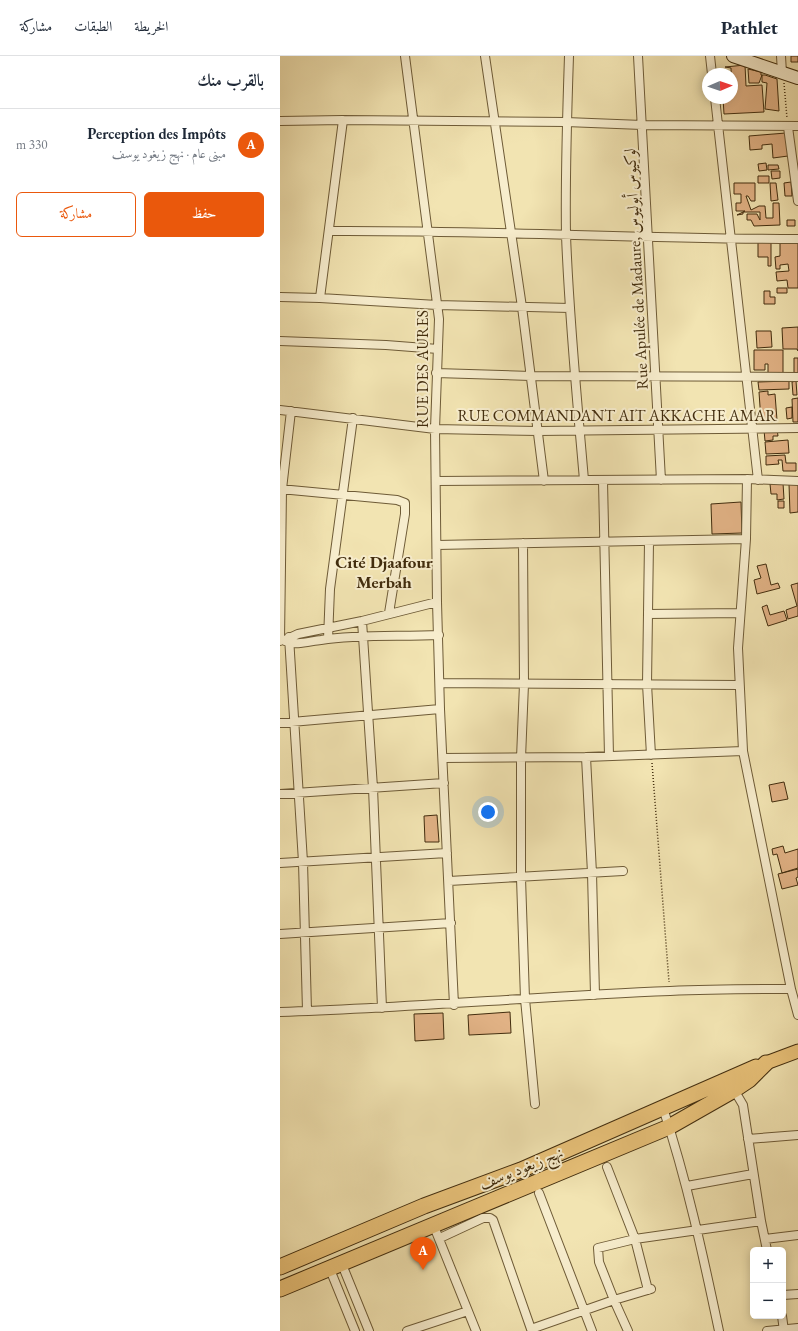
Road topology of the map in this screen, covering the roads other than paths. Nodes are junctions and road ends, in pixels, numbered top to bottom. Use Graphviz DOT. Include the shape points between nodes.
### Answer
graph roads {
  1 [pos="405,56"];
  2 [pos="485,56"];
  3 [pos="569,56"];
  4 [pos="638,56"];
  5 [pos="710,56"];
  6 [pos="734,56"];
  7 [pos="781,56"];
  8 [pos="711,68"];
  9 [pos="782,73"];
  10 [pos="798,78"];
  11 [pos="716,104"];
  12 [pos="343,120"];
  13 [pos="280,121"];
  14 [pos="495,121"];
  15 [pos="415,122"];
  16 [pos="566,122"];
  17 [pos="642,125"];
  18 [pos="718,126"];
  19 [pos="798,126"];
  20 [pos="788,127"];
  21 [pos="798,201"];
  22 [pos="428,230"];
  23 [pos="328,231"];
  24 [pos="511,233"];
  25 [pos="566,234"];
  26 [pos="648,238"];
  27 [pos="730,239"];
  28 [pos="798,239"];
  29 [pos="280,297"];
  30 [pos="320,298"];
  31 [pos="437,306"];
  32 [pos="522,307"];
  33 [pos="570,308"];
  34 [pos="280,340"];
  35 [pos="438,349"];
  36 [pos="436,373"];
  37 [pos="656,375"];
  38 [pos="531,376"];
  39 [pos="575,376"];
  40 [pos="747,377"];
  41 [pos="798,377"];
  42 [pos="280,410"];
  43 [pos="291,411"];
  44 [pos="353,418"];
  45 [pos="659,428"];
  46 [pos="752,428"];
  47 [pos="798,428"];
  48 [pos="435,429"];
  49 [pos="579,430"];
  50 [pos="538,431"];
  51 [pos="584,480"];
  52 [pos="661,480"];
  53 [pos="747,480"];
  54 [pos="758,480"];
  55 [pos="436,481"];
  56 [pos="544,481"];
  57 [pos="603,481"];
  58 [pos="798,481"];
  59 [pos="281,489"];
  60 [pos="341,496"];
  61 [pos="746,539"];
  62 [pos="605,542"];
  63 [pos="650,542"];
  64 [pos="523,543"];
  65 [pos="437,545"];
  66 [pos="437,602"];
  67 [pos="740,613"];
  68 [pos="389,614"];
  69 [pos="648,614"];
  70 [pos="362,621"];
  71 [pos="328,627"];
  72 [pos="439,635"];
  73 [pos="363,637"];
  74 [pos="328,639"];
  75 [pos="285,641"];
  76 [pos="440,683"];
  77 [pos="524,684"];
  78 [pos="607,684"];
  79 [pos="647,684"];
  80 [pos="739,684"];
  81 [pos="440,709"];
  82 [pos="367,715"];
  83 [pos="294,722"];
  84 [pos="280,723"];
  85 [pos="743,751"];
  86 [pos="651,755"];
  87 [pos="609,756"];
  88 [pos="586,757"];
  89 [pos="443,758"];
  90 [pos="521,758"];
  91 [pos="444,784"];
  92 [pos="373,788"];
  93 [pos="299,793"];
  94 [pos="280,794"];
  95 [pos="447,853"];
  96 [pos="376,857"];
  97 [pos="303,862"];
  98 [pos="280,863"];
  99 [pos="623,871"];
  100 [pos="592,873"];
  101 [pos="521,878"];
  102 [pos="449,881"];
  103 [pos="451,923"];
  104 [pos="377,928"];
  105 [pos="306,933"];
  106 [pos="280,934"];
  107 [pos="791,989"];
  108 [pos="595,995"];
  109 [pos="525,999"];
  110 [pos="454,1005"];
  111 [pos="382,1008"];
  112 [pos="307,1011"];
  113 [pos="280,1012"];
  114 [pos="798,1015"];
  115 [pos="798,1051"];
  116 [pos="766,1063"];
  117 [pos="731,1085"];
  118 [pos="535,1104"];
  119 [pos="663,1108"];
  120 [pos="669,1126"];
  121 [pos="798,1135"];
  122 [pos="748,1139"];
  123 [pos="607,1167"];
  124 [pos="753,1174"];
  125 [pos="687,1186"];
  126 [pos="539,1193"];
  127 [pos="761,1221"];
  128 [pos="433,1224"];
  129 [pos="699,1231"];
  130 [pos="798,1235"];
  131 [pos="440,1238"];
  132 [pos="635,1239"];
  133 [pos="765,1239"];
  134 [pos="766,1247"];
  135 [pos="335,1264"];
  136 [pos="280,1267"];
  137 [pos="280,1289"];
  138 [pos="798,1294"];
  139 [pos="786,1295"];
  140 [pos="614,1300"];
  141 [pos="468,1310"];
  142 [pos="584,1310"];
  143 [pos="782,1319"];
  144 [pos="798,1328"];
  145 [pos="529,1330"];
  146 [pos="784,1330"];
  147 [pos="355,1331"];
  148 [pos="369,1331"];
  149 [pos="407,1331"];
  150 [pos="476,1331"];
  151 [pos="592,1331"];
  152 [pos="628,1331"];
  153 [pos="719,1331"];
  154 [pos="767,1331"];
  1 -- 15 [label="street, RUE DES AURES"];
  2 -- 14 [label="street"];
  3 -- 16 [label="street"];
  4 -- 17 [label="street, Rue Apulée de Madaure, لوكيوس أبوليوس"];
  5 -- 8 [label="street"];
  6 -- 9 [label="street"];
  7 -- 9 [label="street"];
  9 -- 10 [label="street"];
  11 -- 18 [label="street"];
  12 -- 13 [label="street"];
  12 -- 15 [label="street"];
  12 -- 23 [label="street"];
  14 -- 15 [label="street"];
  14 -- 16 [label="street"];
  14 -- 24 [label="street"];
  15 -- 22 [label="street, RUE DES AURES"];
  16 -- 17 [label="street"];
  16 -- 25 [label="street"];
  17 -- 18 [label="street"];
  17 -- 26 [label="street, Rue Apulée de Madaure, لوكيوس أبوليوس"];
  18 -- 20 [label="street"];
  18 -- 27 [label="street"];
  19 -- 20 [label="street"];
  20 -- 21 [label="street"];
  22 -- 23 [label="street"];
  22 -- 24 [label="street"];
  22 -- 31 [label="street, RUE DES AURES"];
  23 -- 30 [label="street"];
  24 -- 25 [label="street"];
  24 -- 32 [label="street"];
  25 -- 26 [label="street"];
  25 -- 33 [label="street"];
  26 -- 27 [label="street"];
  26 -- 37 [label="street, Rue Apulée de Madaure, لوكيوس أبوليوس"];
  27 -- 28 [label="street"];
  27 -- 40 [label="street"];
  29 -- 30 [label="street"];
  30 -- 31 [label="street"];
  31 -- 32 [label="street"];
  31 -- 35 [label="street, RUE DES AURES"];
  32 -- 33 [label="street"];
  32 -- 38 [label="street"];
  33 -- 39 [label="street"];
  34 -- 35 [label="street"];
  35 -- 36 [label="street, RUE DES AURES"];
  36 -- 38 [label="street"];
  36 -- 48 [label="street, RUE DES AURES"];
  37 -- 39 [label="street"];
  37 -- 40 [label="street"];
  37 -- 45 [label="street, Rue Apulée de Madaure, لوكيوس أبوليوس"];
  38 -- 39 [label="street"];
  38 -- 50 [label="street"];
  39 -- 49 [label="street"];
  40 -- 41 [label="street"];
  40 -- 46 [label="street"];
  42 -- 43 [label="street, RUE COMMANDANT AIT AKKACHE AMAR"];
  43 -- 44 [label="street, RUE COMMANDANT AIT AKKACHE AMAR"];
  43 -- 59 [label="street"];
  44 -- 48 [label="street, RUE COMMANDANT AIT AKKACHE AMAR"];
  44 -- 60 [label="street"];
  45 -- 46 [label="street, RUE COMMANDANT AIT AKKACHE AMAR"];
  45 -- 49 [label="street, RUE COMMANDANT AIT AKKACHE AMAR"];
  45 -- 52 [label="street, Rue Apulée de Madaure, لوكيوس أبوليوس"];
  46 -- 47 [label="street, RUE COMMANDANT AIT AKKACHE AMAR"];
  46 -- 54 [label="street"];
  48 -- 50 [label="street, RUE COMMANDANT AIT AKKACHE AMAR"];
  48 -- 55 [label="street, RUE DES AURES"];
  49 -- 50 [label="street, RUE COMMANDANT AIT AKKACHE AMAR"];
  49 -- 51 [label="street"];
  50 -- 56 [label="street"];
  51 -- 56 [label="street"];
  51 -- 57 [label="street"];
  52 -- 53 [label="street"];
  52 -- 57 [label="street"];
  53 -- 54 [label="street"];
  53 -- 61 [label="street"];
  54 -- 58 [label="street"];
  55 -- 56 [label="street"];
  55 -- 65 [label="street, RUE DES AURES"];
  57 -- 62 [label="street"];
  59 -- 60 [label="street"];
  59 -- 75 [label="street"];
  60 -- 68 [label="street" via="397,500 405,503"];
  60 -- 71 [label="street"];
  61 -- 63 [label="street"];
  61 -- 67 [label="street"];
  62 -- 63 [label="street"];
  62 -- 64 [label="street"];
  62 -- 78 [label="street"];
  63 -- 69 [label="street"];
  64 -- 65 [label="street"];
  64 -- 77 [label="street"];
  65 -- 66 [label="street, RUE DES AURES"];
  66 -- 68 [label="street"];
  66 -- 72 [label="street, RUE DES AURES"];
  67 -- 69 [label="street"];
  67 -- 80 [label="street"];
  68 -- 70 [label="street"];
  69 -- 79 [label="street"];
  70 -- 71 [label="street"];
  70 -- 73 [label="street"];
  71 -- 74 [label="street"];
  71 -- 75 [label="street"];
  72 -- 73 [label="street"];
  72 -- 76 [label="street, RUE DES AURES"];
  73 -- 74 [label="street"];
  73 -- 82 [label="street"];
  74 -- 75 [label="street"];
  75 -- 83 [label="street"];
  76 -- 77 [label="street"];
  76 -- 81 [label="street, RUE DES AURES"];
  77 -- 78 [label="street"];
  77 -- 90 [label="street"];
  78 -- 79 [label="street"];
  78 -- 87 [label="street"];
  79 -- 80 [label="street"];
  79 -- 86 [label="street"];
  80 -- 85 [label="street"];
  81 -- 82 [label="street"];
  81 -- 89 [label="street, RUE DES AURES"];
  82 -- 83 [label="street"];
  82 -- 92 [label="street"];
  83 -- 84 [label="street"];
  83 -- 93 [label="street"];
  85 -- 86 [label="street"];
  85 -- 107 [label="street"];
  86 -- 87 [label="street"];
  87 -- 88 [label="street"];
  88 -- 90 [label="street"];
  88 -- 100 [label="street"];
  89 -- 90 [label="street"];
  89 -- 91 [label="street, RUE DES AURES"];
  90 -- 101 [label="street"];
  91 -- 92 [label="street"];
  91 -- 95 [label="street, RUE DES AURES"];
  92 -- 93 [label="street"];
  92 -- 96 [label="street"];
  93 -- 94 [label="street"];
  93 -- 97 [label="street"];
  95 -- 96 [label="street"];
  95 -- 102 [label="street, RUE DES AURES"];
  96 -- 97 [label="street"];
  96 -- 104 [label="street"];
  97 -- 98 [label="street"];
  97 -- 105 [label="street"];
  99 -- 100 [label="street"];
  100 -- 101 [label="street"];
  100 -- 108 [label="street"];
  101 -- 102 [label="street"];
  101 -- 109 [label="street"];
  102 -- 103 [label="street, RUE DES AURES"];
  103 -- 104 [label="street"];
  103 -- 110 [label="street, RUE DES AURES"];
  104 -- 105 [label="street"];
  104 -- 111 [label="street"];
  105 -- 106 [label="street"];
  105 -- 112 [label="street"];
  107 -- 108 [label="street"];
  107 -- 114 [label="street"];
  108 -- 109 [label="street"];
  109 -- 110 [label="street"];
  109 -- 118 [label="street"];
  110 -- 111 [label="street"];
  111 -- 112 [label="street"];
  112 -- 113 [label="street"];
  115 -- 116 [label="main road, نهج زيغود يوسف"];
  116 -- 117 [label="highway, نهج زيغود يوسف" via="749,1080"];
  117 -- 119 [label="highway, نهج زيغود يوسف"];
  117 -- 120 [label="highway, نهج زيغود يوسف"];
  117 -- 122 [label="street" via="743,1105"];
  119 -- 120 [label="street"];
  119 -- 136 [label="highway, نهج زيغود يوسف" via="521,1170 424,1206"];
  120 -- 125 [label="street"];
  120 -- 128 [label="highway, نهج زيغود يوسف"];
  121 -- 122 [label="street"];
  122 -- 124 [label="street"];
  123 -- 132 [label="street"];
  124 -- 125 [label="street"];
  124 -- 127 [label="street"];
  125 -- 129 [label="street"];
  126 -- 142 [label="street"];
  127 -- 129 [label="street"];
  127 -- 133 [label="street"];
  128 -- 131 [label="street"];
  128 -- 135 [label="highway, نهج زيغود يوسف"];
  129 -- 132 [label="street"];
  129 -- 153 [label="street"];
  130 -- 133 [label="street"];
  131 -- 141 [label="street"];
  131 -- 145 [label="street" via="483,1218 493,1220"];
  132 -- 140 [label="street" via="650,1290"];
  132 -- 140 [label="street" via="605,1245 598,1249 599,1262"];
  133 -- 134 [label="street"];
  135 -- 137 [label="highway, نهج زيغود يوسف"];
  135 -- 147 [label="street"];
  135 -- 148 [label="street"];
  138 -- 139 [label="street"];
  140 -- 142 [label="street"];
  140 -- 152 [label="street"];
  141 -- 149 [label="street"];
  141 -- 150 [label="street"];
  142 -- 145 [label="street"];
  142 -- 151 [label="street"];
  143 -- 146 [label="street"];
  144 -- 146 [label="street"];
  146 -- 154 [label="street"];
}
